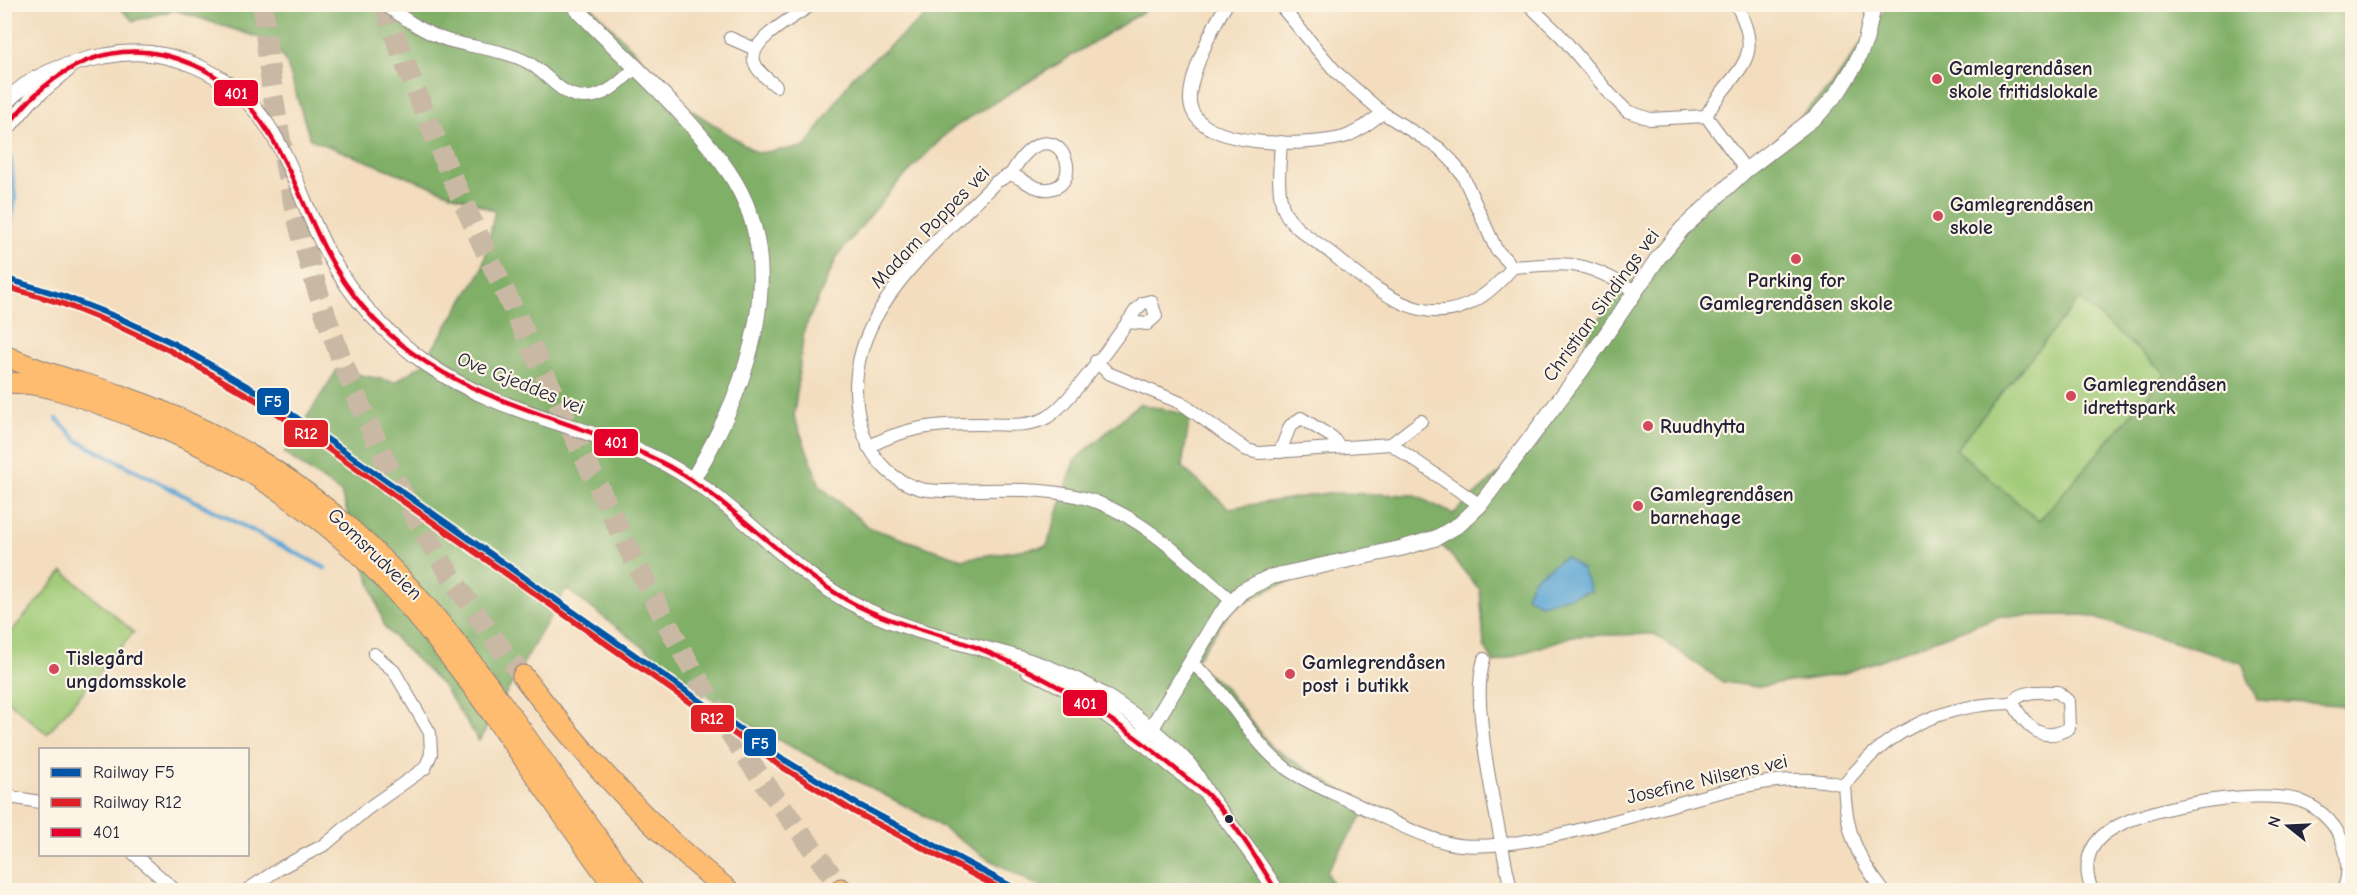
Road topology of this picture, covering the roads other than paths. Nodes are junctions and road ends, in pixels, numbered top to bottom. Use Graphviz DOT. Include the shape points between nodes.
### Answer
graph roads {
  1 [pos="383,4"];
  2 [pos="572,4"];
  3 [pos="813,4"];
  4 [pos="1227,4"];
  5 [pos="1279,4"];
  6 [pos="1528,4"];
  7 [pos="1736,4"];
  8 [pos="1874,4"];
  9 [pos="730,38"];
  10 [pos="755,50"];
  11 [pos="73,65"];
  12 [pos="634,69"];
  13 [pos="776,86"];
  14 [pos="4,104"];
  15 [pos="1383,113"];
  16 [pos="1706,116"];
  17 [pos="4,132"];
  18 [pos="1281,142"];
  19 [pos="1746,170"];
  20 [pos="1011,174"];
  21 [pos="1513,267"];
  22 [pos="1635,291"];
  23 [pos="1128,322"];
  24 [pos="4,355"];
  25 [pos="1096,361"];
  26 [pos="4,383"];
  27 [pos="1421,421"];
  28 [pos="1391,444"];
  29 [pos="868,447"];
  30 [pos="1340,447"];
  31 [pos="1280,452"];
  32 [pos="693,479"];
  33 [pos="1480,505"];
  34 [pos="1232,601"];
  35 [pos="375,654"];
  36 [pos="1484,659"];
  37 [pos="1190,662"];
  38 [pos="523,676"];
  39 [pos="2013,703"];
  40 [pos="1143,729"];
  41 [pos="1844,785"];
  42 [pos="6,796"];
  43 [pos="39,802"];
  44 [pos="1500,844"];
  45 [pos="135,856"];
  46 [pos="175,891"];
  47 [pos="247,891"];
  48 [pos="617,891"];
  49 [pos="636,891"];
  50 [pos="728,891"];
  51 [pos="1276,891"];
  52 [pos="1510,891"];
  53 [pos="1883,891"];
  54 [pos="2092,891"];
  55 [pos="2343,891"];
  1 -- 12 [label="street" via="435,35 528,62 560,88 578,96 606,92"];
  2 -- 12 [label="street"];
  3 -- 10 [label="street" via="765,37"];
  4 -- 18 [label="street" via="1198,67 1190,104 1208,127 1227,136"];
  5 -- 15 [label="street" via="1336,72"];
  6 -- 16 [label="street" via="1562,36 1627,111 1650,119"];
  7 -- 16 [label="street" via="1748,27 1751,42 1747,57"];
  8 -- 19 [label="street, Christian Sindings vei" via="1856,65 1839,91 1818,115"];
  9 -- 10 [label="street"];
  10 -- 13 [label="street" via="758,69"];
  11 -- 14 [label="street, Ove Gjeddes vei" via="39,75"];
  11 -- 17 [label="street, Ove Gjeddes vei" via="31,100"];
  11 -- 32 [label="street, Ove Gjeddes vei" via="116,54 154,54 189,62 225,82 267,125 330,259 357,300 391,336 468,388 619,444"];
  12 -- 32 [label="street" via="729,172 752,224 759,257 759,313 750,351 719,434"];
  15 -- 18 [label="street" via="1345,136"];
  15 -- 21 [label="street" via="1439,148 1452,161 1463,176 1496,249"];
  16 -- 19 [label="street"];
  18 -- 21 [label="street" via="1284,210 1296,226 1404,305 1442,311 1461,308 1481,299"];
  19 -- 22 [label="street, Christian Sindings vei" via="1682,230"];
  20 -- 20 [label="street, Madam Poppes vei" via="1047,190 1058,187 1066,175 1067,164 1059,148 1042,144 1031,148"];
  20 -- 29 [label="street, Madam Poppes vei" via="996,182 903,277 879,309 861,352 856,388"];
  21 -- 22 [label="street" via="1578,263"];
  22 -- 33 [label="street, Christian Sindings vei" via="1581,371"];
  23 -- 25 [label="street"];
  24 -- 49 [label="main road, Gomsrudveien" via="151,407 206,431 284,475 333,512 426,603"];
  25 -- 29 [label="street" via="1069,398 1046,418 1016,425 903,430"];
  25 -- 31 [label="street" via="1108,373 1181,403 1247,450"];
  26 -- 48 [label="main road, Gomsrudveien" via="56,390 162,428 251,473 323,524 373,568 421,622"];
  27 -- 28 [label="street"];
  28 -- 30 [label="street"];
  28 -- 33 [label="street"];
  29 -- 34 [label="street, Madam Poppes vei" via="891,474 921,489 1048,492 1118,510 1175,551"];
  30 -- 31 [label="street"];
  30 -- 31 [label="street" via="1332,436 1301,418 1290,426"];
  32 -- 40 [label="street, Ove Gjeddes vei" via="811,577 848,601 889,619 982,649"];
  33 -- 34 [label="street, Christian Sindings vei" via="1460,524 1436,538 1270,577 1242,591"];
  34 -- 37 [label="street, Christian Sindings vei"];
  35 -- 47 [label="street" via="393,671 430,733 431,754 425,768 367,808 326,844"];
  36 -- 44 [label="street" via="1479,676 1479,703"];
  37 -- 40 [label="street, Christian Sindings vei"];
  37 -- 44 [label="street, Josefine Nilsens vei" via="1217,685 1260,744 1288,769 1368,810 1448,843"];
  38 -- 50 [label="highway" via="619,792"];
  39 -- 39 [label="street" via="2019,715 2038,732 2058,735 2069,728 2068,701 2058,692 2034,692 2019,696"];
  39 -- 41 [label="street" via="1971,706 1913,725 1886,740"];
  40 -- 51 [label="street, Ove Gjeddes vei" via="1208,794"];
  41 -- 44 [label="street, Josefine Nilsens vei" via="1803,778 1779,781"];
  41 -- 53 [label="street" via="1852,841"];
  42 -- 43 [label="street"];
  44 -- 52 [label="street"];
  45 -- 46 [label="street"];
  54 -- 55 [label="street" via="2087,874 2092,849 2110,830 2128,820 2194,803 2268,796 2300,801 2322,813 2332,824 2348,864"];
}
